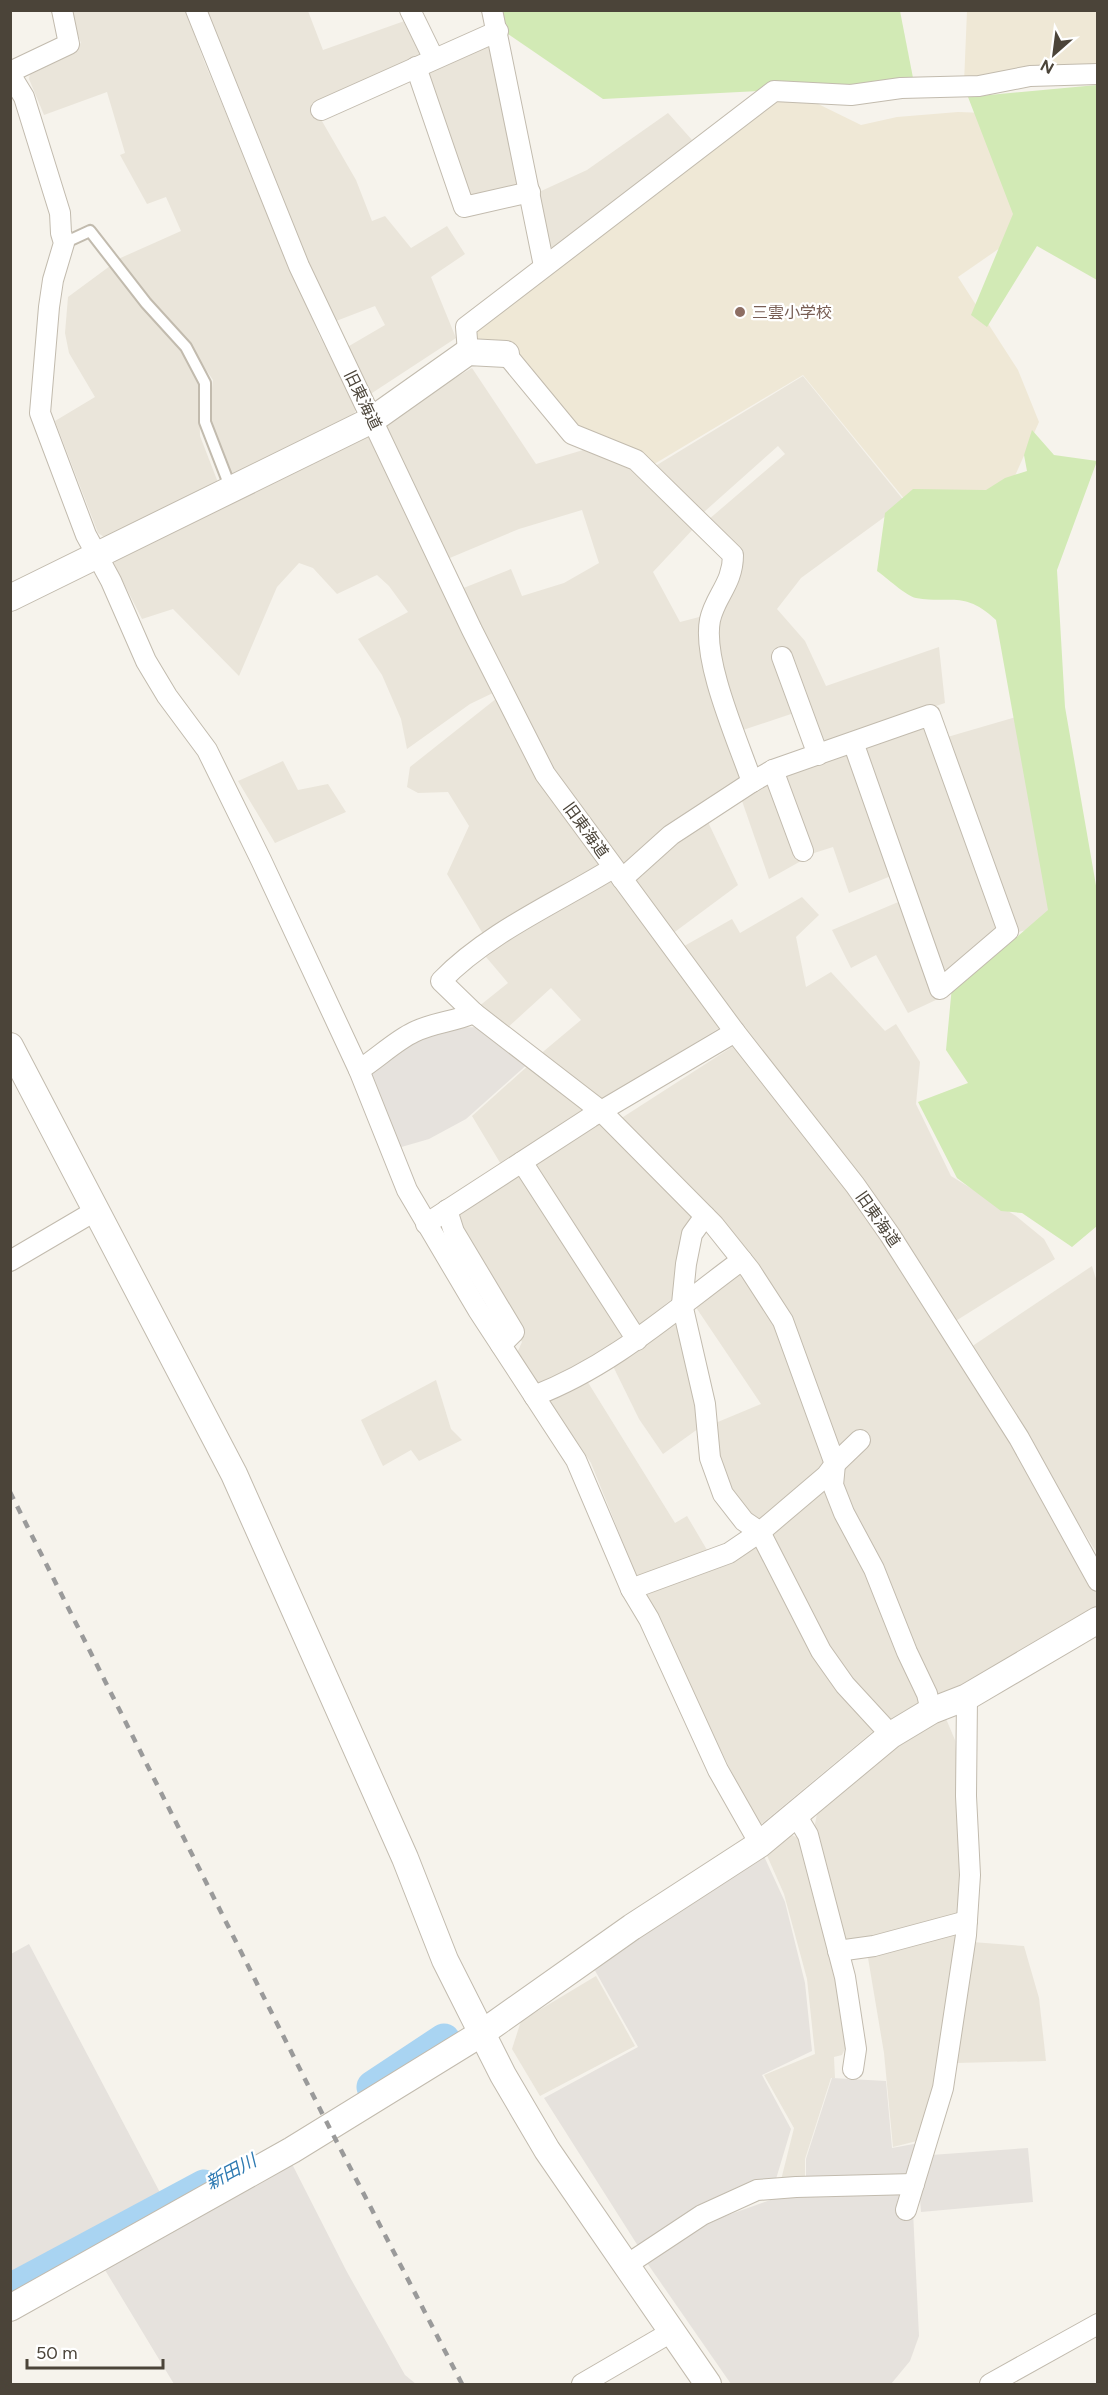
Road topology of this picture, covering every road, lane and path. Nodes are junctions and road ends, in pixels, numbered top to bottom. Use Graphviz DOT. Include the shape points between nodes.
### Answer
graph roads {
  1 [pos="62,10"];
  2 [pos="196,10"];
  3 [pos="410,10"];
  4 [pos="492,10"];
  5 [pos="498,31"];
  6 [pos="425,63"];
  7 [pos="10,73"];
  8 [pos="1098,74"];
  9 [pos="321,110"];
  10 [pos="530,192"];
  11 [pos="64,243"];
  12 [pos="544,266"];
  13 [pos="468,352"];
  14 [pos="506,354"];
  15 [pos="372,420"];
  16 [pos="231,490"];
  17 [pos="98,555"];
  18 [pos="10,598"];
  19 [pos="782,657"];
  20 [pos="853,742"];
  21 [pos="818,754"];
  22 [pos="773,770"];
  23 [pos="752,782"];
  24 [pos="803,851"];
  25 [pos="617,873"];
  26 [pos="474,1013"];
  27 [pos="735,1032"];
  28 [pos="10,1046"];
  29 [pos="359,1070"];
  30 [pos="601,1111"];
  31 [pos="522,1162"];
  32 [pos="447,1210"];
  33 [pos="96,1211"];
  34 [pos="705,1216"];
  35 [pos="426,1224"];
  36 [pos="742,1260"];
  37 [pos="10,1261"];
  38 [pos="682,1304"];
  39 [pos="637,1340"];
  40 [pos="501,1345"];
  41 [pos="534,1396"];
  42 [pos="860,1440"];
  43 [pos="835,1464"];
  44 [pos="760,1532"];
  45 [pos="1098,1581"];
  46 [pos="631,1589"];
  47 [pos="1098,1620"];
  48 [pos="967,1697"];
  49 [pos="931,1710"];
  50 [pos="891,1735"];
  51 [pos="795,1815"];
  52 [pos="760,1844"];
  53 [pos="967,1921"];
  54 [pos="838,1951"];
  55 [pos="482,2033"];
  56 [pos="853,2069"];
  57 [pos="914,2184"];
  58 [pos="906,2210"];
  59 [pos="625,2266"];
  60 [pos="10,2308"];
  61 [pos="1098,2324"];
  62 [pos="673,2331"];
  63 [pos="582,2385"];
  64 [pos="708,2385"];
  65 [pos="990,2385"];
  1 -- 7 [label="street" via="69,44"];
  2 -- 15 [label="street, 旧東海道" via="299,266"];
  3 -- 6 [label="street"];
  4 -- 5 [label="street"];
  5 -- 6 [label="street"];
  5 -- 10 [label="street"];
  6 -- 9 [label="street"];
  6 -- 10 [label="street" via="464,207"];
  7 -- 11 [label="street" via="24,97 54,188"];
  8 -- 12 [label="street" via="1030,75 979,86 901,88 850,95 774,91"];
  10 -- 12 [label="street"];
  11 -- 16 [label="lane" via="90,231 186,347 205,383 206,422"];
  11 -- 17 [label="street" via="49,307 40,413 86,536"];
  12 -- 13 [label="street" via="466,327"];
  13 -- 14 [label="street"];
  13 -- 15 [label="street"];
  14 -- 23 [label="street" via="572,434 636,460 733,555 733,569 710,619 710,648 713,668"];
  15 -- 16 [label="street"];
  15 -- 25 [label="street, 旧東海道" via="545,774"];
  16 -- 17 [label="street"];
  17 -- 18 [label="street"];
  17 -- 29 [label="street" via="146,661 207,750"];
  19 -- 21 [label="street"];
  20 -- 20 [label="street" via="930,715 1008,931 940,989"];
  20 -- 21 [label="street"];
  21 -- 22 [label="street"];
  22 -- 23 [label="street"];
  22 -- 24 [label="street"];
  23 -- 25 [label="street"];
  25 -- 26 [label="street" via="487,943 455,966 441,981"];
  25 -- 27 [label="street, 旧東海道"];
  26 -- 29 [label="street" via="412,1033"];
  26 -- 30 [label="street"];
  27 -- 30 [label="street"];
  27 -- 45 [label="street, 旧東海道" via="890,1234 1019,1438"];
  28 -- 33 [label="street"];
  29 -- 35 [label="street" via="407,1190"];
  30 -- 31 [label="street"];
  30 -- 34 [label="street"];
  31 -- 32 [label="street"];
  31 -- 39 [label="street"];
  32 -- 35 [label="street"];
  32 -- 40 [label="street" via="454,1232 514,1332"];
  33 -- 37 [label="street"];
  33 -- 55 [label="street" via="234,1474 405,1858 445,1960"];
  34 -- 36 [label="street"];
  34 -- 38 [label="street" via="692,1234"];
  35 -- 40 [label="street"];
  36 -- 38 [label="street"];
  36 -- 43 [label="street" via="783,1321"];
  38 -- 39 [label="street"];
  38 -- 44 [label="street" via="705,1404 710,1458 723,1494 744,1521"];
  39 -- 41 [label="street" via="567,1384"];
  40 -- 41 [label="street"];
  41 -- 46 [label="street" via="576,1460"];
  42 -- 43 [label="street"];
  43 -- 44 [label="street"];
  43 -- 49 [label="street" via="833,1485 874,1569"];
  44 -- 46 [label="street" via="729,1553"];
  44 -- 50 [label="street" via="821,1652 844,1685"];
  46 -- 52 [label="street" via="718,1770"];
  47 -- 48 [label="street"];
  48 -- 49 [label="street"];
  48 -- 53 [label="street"];
  49 -- 50 [label="street"];
  50 -- 51 [label="street"];
  51 -- 52 [label="street"];
  51 -- 54 [label="street" via="808,1835"];
  52 -- 55 [label="street"];
  53 -- 54 [label="street" via="874,1946"];
  53 -- 57 [label="street" via="943,2088"];
  54 -- 56 [label="street" via="856,2049"];
  55 -- 59 [label="street" via="547,2150"];
  55 -- 60 [label="street" via="292,2150"];
  57 -- 58 [label="street"];
  57 -- 59 [label="street" via="757,2190 702,2215"];
  59 -- 62 [label="street"];
  61 -- 65 [label="street"];
  62 -- 63 [label="street"];
  62 -- 64 [label="street"];
}
